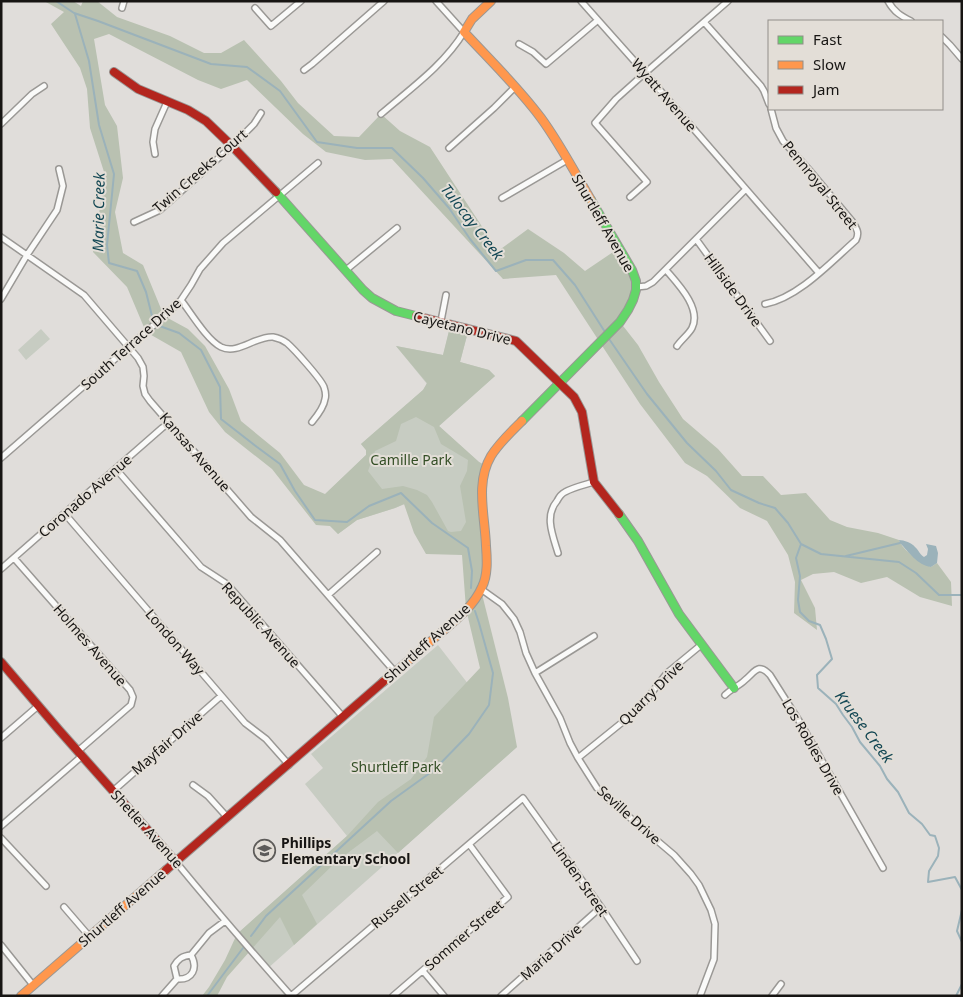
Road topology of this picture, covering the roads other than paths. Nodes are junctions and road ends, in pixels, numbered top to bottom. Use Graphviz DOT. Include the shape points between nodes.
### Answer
graph roads {
  1 [pos="124,1"];
  2 [pos="301,1"];
  3 [pos="384,1"];
  4 [pos="436,1"];
  5 [pos="491,1"];
  6 [pos="581,1"];
  7 [pos="728,1"];
  8 [pos="888,1"];
  9 [pos="122,8"];
  10 [pos="255,8"];
  11 [pos="598,20"];
  12 [pos="909,20"];
  13 [pos="704,22"];
  14 [pos="464,32"];
  15 [pos="943,38"];
  16 [pos="519,44"];
  17 [pos="962,59"];
  18 [pos="304,70"];
  19 [pos="114,72"];
  20 [pos="645,73"];
  21 [pos="44,86"];
  22 [pos="515,87"];
  23 [pos="768,101"];
  24 [pos="167,102"];
  25 [pos="771,110"];
  26 [pos="261,113"];
  27 [pos="381,114"];
  28 [pos="1,124"];
  29 [pos="232,146"];
  30 [pos="449,148"];
  31 [pos="155,154"];
  32 [pos="567,160"];
  33 [pos="318,163"];
  34 [pos="60,169"];
  35 [pos="746,189"];
  36 [pos="279,196"];
  37 [pos="630,197"];
  38 [pos="502,198"];
  39 [pos="134,222"];
  40 [pos="397,228"];
  41 [pos="1,237"];
  42 [pos="696,239"];
  43 [pos="27,255"];
  44 [pos="346,270"];
  45 [pos="666,270"];
  46 [pos="819,273"];
  47 [pos="636,287"];
  48 [pos="446,295"];
  49 [pos="1,299"];
  50 [pos="181,300"];
  51 [pos="765,304"];
  52 [pos="441,321"];
  53 [pos="770,340"];
  54 [pos="129,346"];
  55 [pos="676,346"];
  56 [pos="559,382"];
  57 [pos="312,422"];
  58 [pos="169,423"];
  59 [pos="1,458"];
  60 [pos="116,469"];
  61 [pos="594,482"];
  62 [pos="64,514"];
  63 [pos="377,552"];
  64 [pos="558,553"];
  65 [pos="14,558"];
  66 [pos="1,569"];
  67 [pos="481,589"];
  68 [pos="328,595"];
  69 [pos="594,636"];
  70 [pos="701,645"];
  71 [pos="1,662"];
  72 [pos="395,672"];
  73 [pos="536,672"];
  74 [pos="734,688"];
  75 [pos="725,695"];
  76 [pos="221,696"];
  77 [pos="38,706"];
  78 [pos="343,717"];
  79 [pos="1,738"];
  80 [pos="80,754"];
  81 [pos="578,758"];
  82 [pos="289,765"];
  83 [pos="193,785"];
  84 [pos="113,791"];
  85 [pos="523,798"];
  86 [pos="227,817"];
  87 [pos="1,826"];
  88 [pos="1,838"];
  89 [pos="469,844"];
  90 [pos="176,862"];
  91 [pos="883,868"];
  92 [pos="46,886"];
  93 [pos="64,907"];
  94 [pos="601,907"];
  95 [pos="225,920"];
  96 [pos="89,936"];
  97 [pos="1,945"];
  98 [pos="191,955"];
  99 [pos="637,961"];
  100 [pos="423,971"];
  101 [pos="177,979"];
  102 [pos="781,984"];
  103 [pos="33,985"];
  104 [pos="701,995"];
  105 [pos="21,996"];
  106 [pos="162,996"];
  107 [pos="291,996"];
  108 [pos="393,996"];
  109 [pos="444,996"];
  110 [pos="501,996"];
  111 [pos="772,996"];
  1 -- 9 [label="street"];
  2 -- 10 [label="street" via="271,26"];
  3 -- 18 [label="street"];
  4 -- 14 [label="street"];
  5 -- 14 [label="street" via="472,19"];
  6 -- 11 [label="street, Wyatt Avenue"];
  7 -- 13 [label="street"];
  8 -- 12 [label="street" via="892,9"];
  11 -- 16 [label="street" via="546,64"];
  11 -- 20 [label="street, Wyatt Avenue"];
  13 -- 20 [label="street"];
  13 -- 23 [label="street" via="761,86"];
  14 -- 22 [label="street, Shurtleff Avenue"];
  14 -- 27 [label="street" via="434,68"];
  15 -- 17 [label="street"];
  19 -- 24 [label="street, Cayetano Drive" via="138,89"];
  20 -- 35 [label="street, Wyatt Avenue"];
  20 -- 37 [label="street" via="616,99 596,123 647,182"];
  21 -- 28 [label="street"];
  22 -- 30 [label="street"];
  22 -- 32 [label="street, Shurtleff Avenue" via="541,116"];
  24 -- 29 [label="street, Cayetano Drive" via="206,122"];
  24 -- 31 [label="street" via="155,129"];
  25 -- 46 [label="street, Pennroyal Street" via="784,141 857,229 856,240"];
  26 -- 29 [label="street, Twin Creeks Court"];
  29 -- 36 [label="street, Cayetano Drive"];
  29 -- 39 [label="street, Twin Creeks Court" via="160,210"];
  32 -- 38 [label="street"];
  32 -- 47 [label="street, Shurtleff Avenue" via="632,270"];
  33 -- 36 [label="street, South Terrace Drive"];
  34 -- 43 [label="street" via="63,186 57,210"];
  35 -- 42 [label="street"];
  35 -- 46 [label="street, Wyatt Avenue"];
  36 -- 44 [label="street, Cayetano Drive"];
  36 -- 50 [label="street, South Terrace Drive" via="210,256"];
  40 -- 44 [label="street"];
  41 -- 43 [label="street, Kansas Avenue"];
  42 -- 45 [label="street"];
  42 -- 53 [label="street, Hillside Drive"];
  43 -- 49 [label="street"];
  43 -- 54 [label="street, Kansas Avenue" via="84,295"];
  44 -- 52 [label="street, Cayetano Drive" via="363,290 381,304 396,311"];
  45 -- 47 [label="street" via="646,286"];
  45 -- 55 [label="street" via="686,293 693,309 692,328"];
  46 -- 51 [label="street, Pennroyal Street" via="797,290 774,303"];
  47 -- 56 [label="street, Shurtleff Avenue" via="620,322"];
  48 -- 52 [label="street"];
  50 -- 54 [label="street, South Terrace Drive"];
  50 -- 57 [label="street" via="207,334 224,348 235,349 258,339 274,337 293,349 324,388 326,399"];
  52 -- 56 [label="street, Cayetano Drive" via="516,341"];
  54 -- 58 [label="street, Kansas Avenue" via="143,367 145,394"];
  54 -- 59 [label="street, South Terrace Drive"];
  56 -- 61 [label="street, Cayetano Drive" via="574,397 582,412"];
  56 -- 67 [label="street, Shurtleff Avenue" via="493,454 486,466 482,498 485,581"];
  58 -- 60 [label="street, Coronado Avenue"];
  58 -- 68 [label="street, Kansas Avenue" via="251,517 280,540"];
  60 -- 62 [label="street, Coronado Avenue"];
  60 -- 78 [label="street, Republic Avenue" via="201,567 227,584"];
  61 -- 64 [label="street" via="562,494 554,504 550,521"];
  61 -- 70 [label="street, Cayetano Drive" via="638,541 672,604"];
  62 -- 65 [label="street, Coronado Avenue"];
  62 -- 76 [label="street, London Way"];
  63 -- 68 [label="street"];
  65 -- 66 [label="street, Coronado Avenue"];
  65 -- 80 [label="street, Holmes Avenue" via="133,697 131,705"];
  67 -- 72 [label="street, Shurtleff Avenue" via="471,605"];
  67 -- 73 [label="street, Seville Drive" via="502,604 514,619"];
  68 -- 72 [label="street, Kansas Avenue"];
  69 -- 73 [label="street"];
  70 -- 74 [label="street, Cayetano Drive"];
  70 -- 81 [label="street, Quarry Drive" via="667,673 635,712"];
  71 -- 77 [label="street, Shetler Avenue"];
  72 -- 78 [label="street, Shurtleff Avenue"];
  73 -- 81 [label="street, Seville Drive"];
  74 -- 75 [label="street, Los Robles Drive"];
  74 -- 91 [label="street, Los Robles Drive" via="756,669 766,670 801,724"];
  76 -- 82 [label="street, London Way"];
  76 -- 84 [label="street, Mayfair Drive"];
  77 -- 79 [label="street"];
  77 -- 80 [label="street, Shetler Avenue"];
  78 -- 82 [label="street, Shurtleff Avenue"];
  80 -- 84 [label="street, Shetler Avenue"];
  80 -- 87 [label="street"];
  81 -- 104 [label="street, Seville Drive" via="597,788 674,855 699,885 715,924 714,959"];
  82 -- 86 [label="street, Shurtleff Avenue"];
  83 -- 86 [label="street"];
  84 -- 90 [label="street, Shetler Avenue"];
  85 -- 89 [label="street, Russell Street"];
  85 -- 94 [label="street, Linden Street"];
  86 -- 90 [label="street, Shurtleff Avenue"];
  88 -- 92 [label="street"];
  89 -- 100 [label="street, Sommer Street" via="508,897"];
  89 -- 107 [label="street, Russell Street"];
  90 -- 95 [label="street, Shetler Avenue"];
  90 -- 96 [label="street, Shurtleff Avenue"];
  93 -- 96 [label="street"];
  94 -- 99 [label="street, Linden Street"];
  94 -- 110 [label="street, Maria Drive"];
  95 -- 98 [label="street"];
  95 -- 107 [label="street, Shetler Avenue"];
  96 -- 103 [label="street, Shurtleff Avenue"];
  97 -- 103 [label="street"];
  98 -- 101 [label="street" via="178,960 174,966"];
  98 -- 101 [label="street" via="195,967 193,973"];
  100 -- 108 [label="street, Sommer Street"];
  100 -- 109 [label="street"];
  101 -- 106 [label="street"];
  102 -- 111 [label="street"];
  103 -- 105 [label="street, Shurtleff Avenue"];
}
